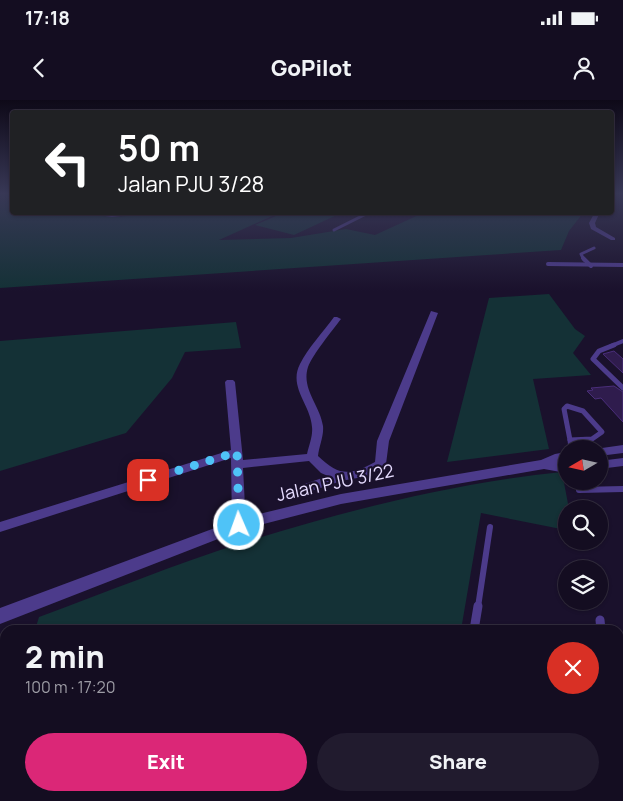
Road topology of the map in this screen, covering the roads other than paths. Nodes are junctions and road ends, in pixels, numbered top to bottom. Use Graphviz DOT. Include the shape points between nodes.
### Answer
graph roads {
  1 [pos="343,226"];
  2 [pos="592,226"];
  3 [pos="334,230"];
  4 [pos="613,239"];
  5 [pos="594,248"];
  6 [pos="548,264"];
  7 [pos="623,265"];
  8 [pos="591,266"];
  9 [pos="434,313"];
  10 [pos="337,319"];
  11 [pos="623,341"];
  12 [pos="230,382"];
  13 [pos="623,388"];
  14 [pos="569,440"];
  15 [pos="623,449"];
  16 [pos="608,451"];
  17 [pos="237,452"];
  18 [pos="312,457"];
  19 [pos="558,457"];
  20 [pos="623,462"];
  21 [pos="544,464"];
  22 [pos="608,464"];
  23 [pos="238,465"];
  24 [pos="558,467"];
  25 [pos="340,477"];
  26 [pos="608,489"];
  27 [pos="623,489"];
  28 [pos="288,494"];
  29 [pos="239,525"];
  30 [pos="0,527"];
  31 [pos="490,527"];
  32 [pos="0,616"];
  33 [pos="600,620"];
  34 [pos="475,625"];
  35 [pos="600,625"];
  1 -- 3 [label="lane"];
  2 -- 4 [label="street"];
  5 -- 8 [label="lane" via="581,254"];
  6 -- 8 [label="lane"];
  7 -- 8 [label="lane"];
  9 -- 25 [label="street" via="383,441 380,464 364,473"];
  10 -- 18 [label="street" via="301,373 301,387 318,425"];
  11 -- 13 [label="lane" via="599,350 593,359"];
  12 -- 17 [label="street"];
  14 -- 14 [label="lane" via="564,409 575,405 602,432 591,439"];
  15 -- 16 [label="street"];
  17 -- 23 [label="street"];
  17 -- 30 [label="street"];
  18 -- 23 [label="street"];
  18 -- 25 [label="street" via="325,470"];
  19 -- 21 [label="street, Jalan PJU 3/22"];
  20 -- 22 [label="street"];
  21 -- 24 [label="street, Jalan PJU 3/22"];
  21 -- 29 [label="street, Jalan PJU 3/22" via="341,499"];
  23 -- 29 [label="street"];
  25 -- 28 [label="street"];
  26 -- 27 [label="lane"];
  29 -- 32 [label="street, Jalan PJU 3/22"];
  31 -- 34 [label="lane"];
  33 -- 35 [label="lane"];
}
